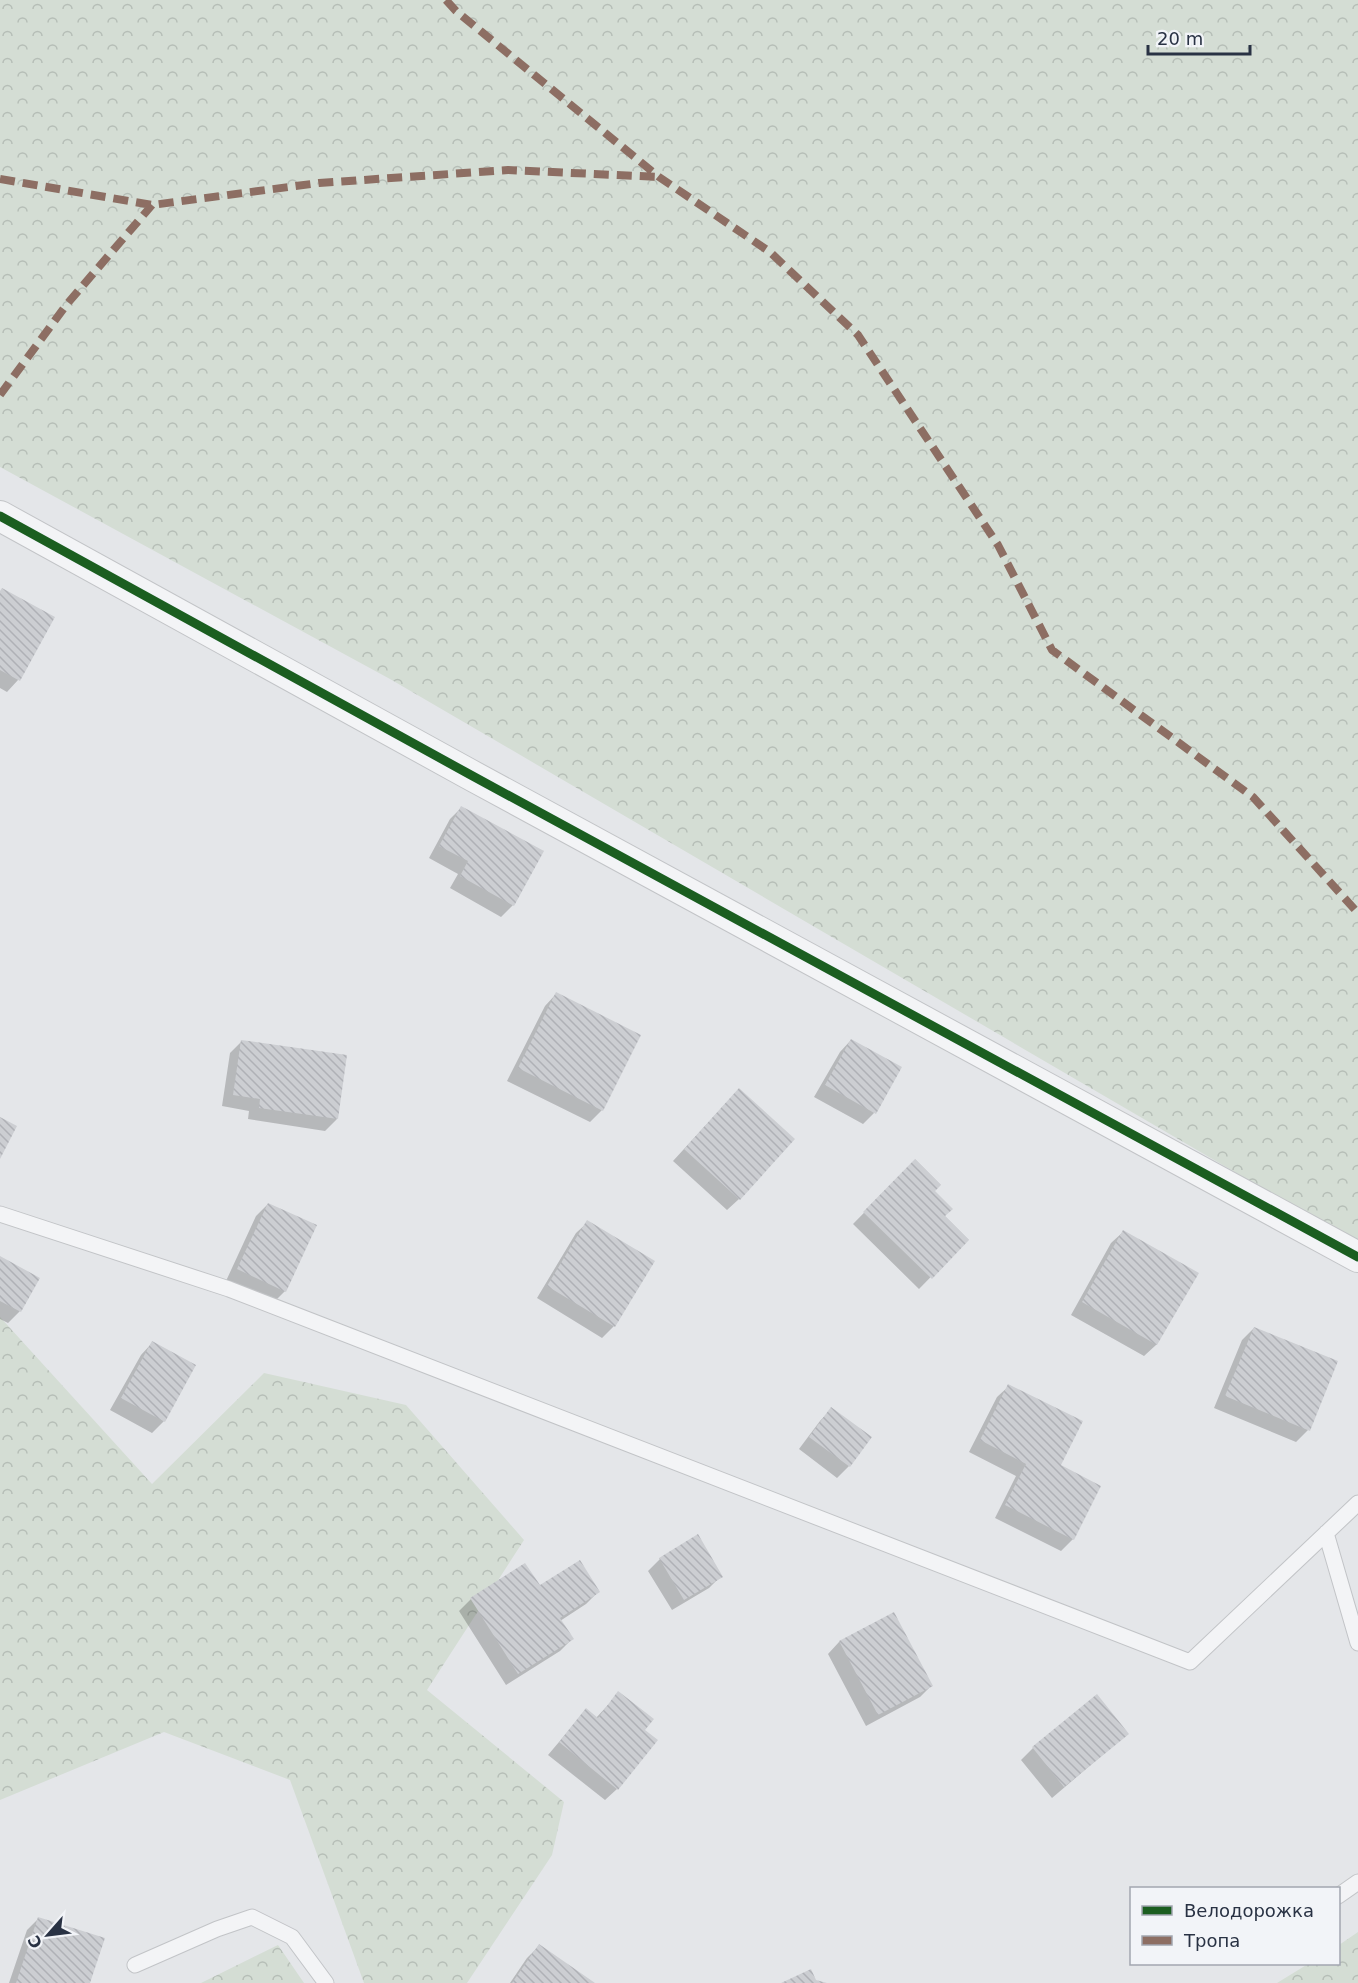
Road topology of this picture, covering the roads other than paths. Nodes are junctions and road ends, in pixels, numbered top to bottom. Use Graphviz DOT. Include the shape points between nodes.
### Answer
graph roads {
  1 [pos="0,516"];
  2 [pos="0,1214"];
  3 [pos="1358,1257"];
  4 [pos="1358,1503"];
  5 [pos="1326,1533"];
  6 [pos="1358,1643"];
  7 [pos="1358,1882"];
  8 [pos="1340,1895"];
  9 [pos="135,1965"];
  10 [pos="326,1983"];
  1 -- 3 [label="street"];
  2 -- 5 [label="lane" via="229,1289 1190,1662"];
  4 -- 5 [label="lane"];
  5 -- 6 [label="lane"];
  7 -- 8 [label="lane"];
  9 -- 10 [label="lane" via="252,1917 292,1937"];
}
